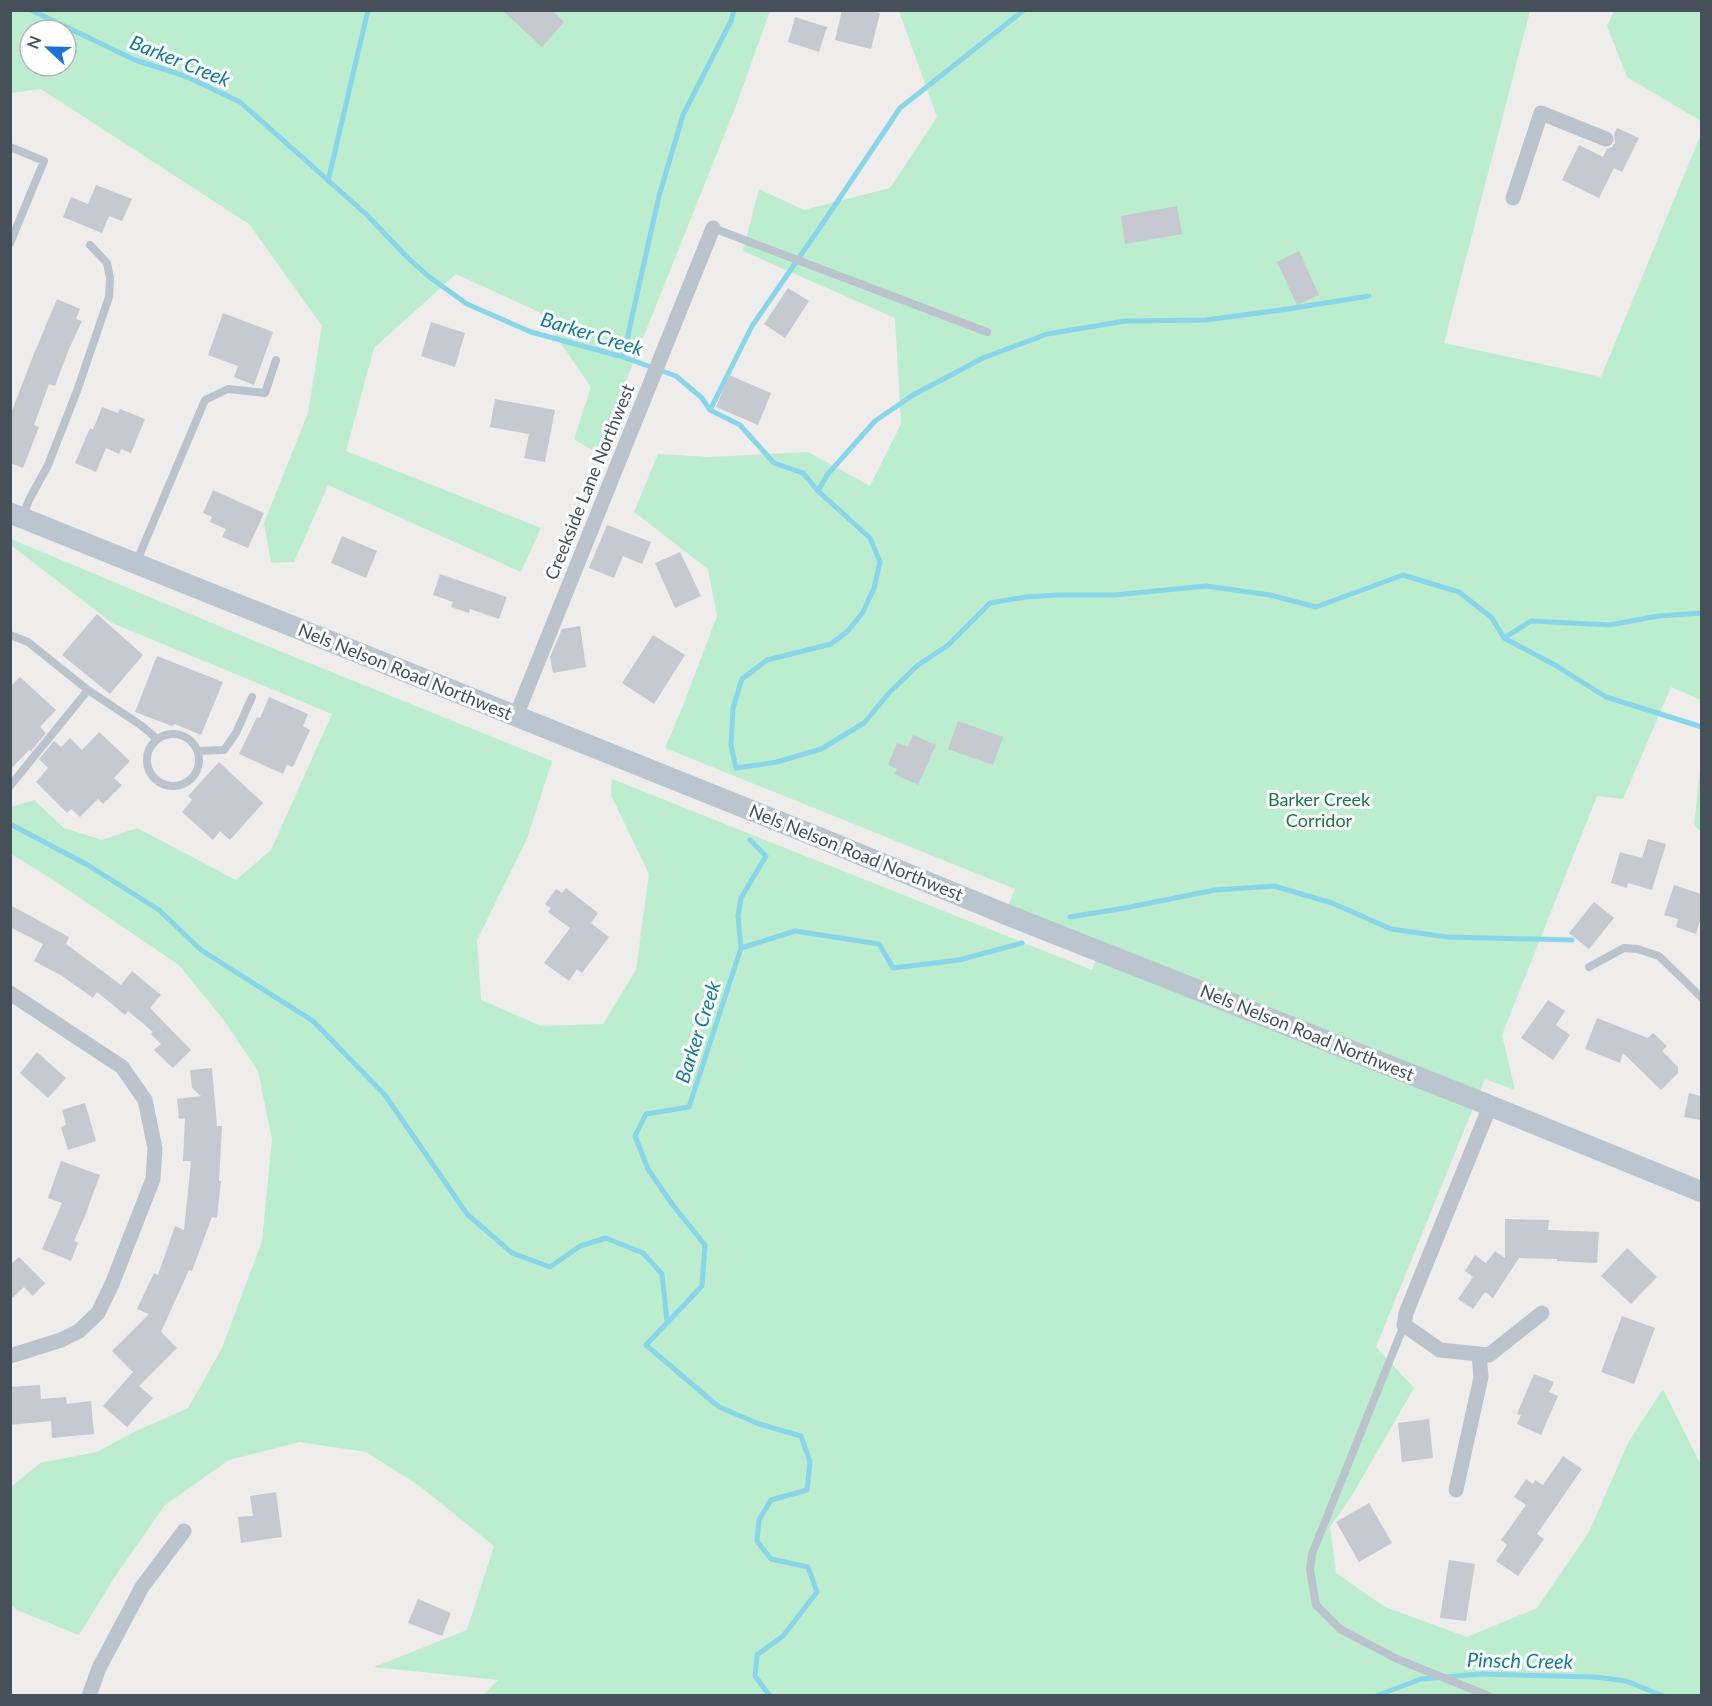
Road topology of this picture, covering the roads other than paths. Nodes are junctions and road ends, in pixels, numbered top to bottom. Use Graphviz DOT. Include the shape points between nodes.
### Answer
graph roads {
  1 [pos="1606,139"];
  2 [pos="10,147"];
  3 [pos="1513,198"];
  4 [pos="713,228"];
  5 [pos="10,243"];
  6 [pos="90,245"];
  7 [pos="987,332"];
  8 [pos="276,360"];
  9 [pos="16,515"];
  10 [pos="136,564"];
  11 [pos="10,635"];
  12 [pos="88,690"];
  13 [pos="252,697"];
  14 [pos="516,716"];
  15 [pos="157,739"];
  16 [pos="198,751"];
  17 [pos="10,786"];
  18 [pos="1589,967"];
  19 [pos="10,993"];
  20 [pos="1701,998"];
  21 [pos="1490,1106"];
  22 [pos="1701,1192"];
  23 [pos="1542,1313"];
  24 [pos="1404,1325"];
  25 [pos="1484,1354"];
  26 [pos="10,1356"];
  27 [pos="1456,1490"];
  28 [pos="184,1531"];
  29 [pos="89,1695"];
  30 [pos="1490,1695"];
  1 -- 3 [label="street" via="1541,113"];
  2 -- 5 [label="lane" via="44,161"];
  4 -- 7 [label="lane"];
  4 -- 14 [label="street, Creekside Lane Northwest"];
  6 -- 9 [label="lane" via="107,263 109,297 48,465"];
  8 -- 10 [label="lane" via="265,393 228,389 205,400"];
  9 -- 10 [label="street, Nels Nelson Road Northwest"];
  10 -- 14 [label="street, Nels Nelson Road Northwest"];
  11 -- 12 [label="lane" via="28,642"];
  12 -- 15 [label="lane"];
  12 -- 17 [label="lane"];
  13 -- 16 [label="lane" via="224,750"];
  14 -- 21 [label="street, Nels Nelson Road Northwest"];
  15 -- 16 [label="lane" via="181,734"];
  15 -- 16 [label="lane" via="151,745 147,762 154,778 170,786 194,776 200,760"];
  18 -- 20 [label="lane" via="1624,948 1637,949 1659,956"];
  19 -- 26 [label="street" via="122,1067 145,1100 155,1148 153,1179 98,1313 79,1331 61,1340"];
  21 -- 22 [label="street, Nels Nelson Road Northwest"];
  21 -- 24 [label="street"];
  23 -- 25 [label="street" via="1503,1345"];
  24 -- 25 [label="street" via="1440,1350"];
  24 -- 30 [label="lane" via="1312,1554 1310,1570 1316,1605 1340,1629 1396,1659"];
  25 -- 27 [label="street"];
  28 -- 29 [label="street" via="142,1587"];
}
